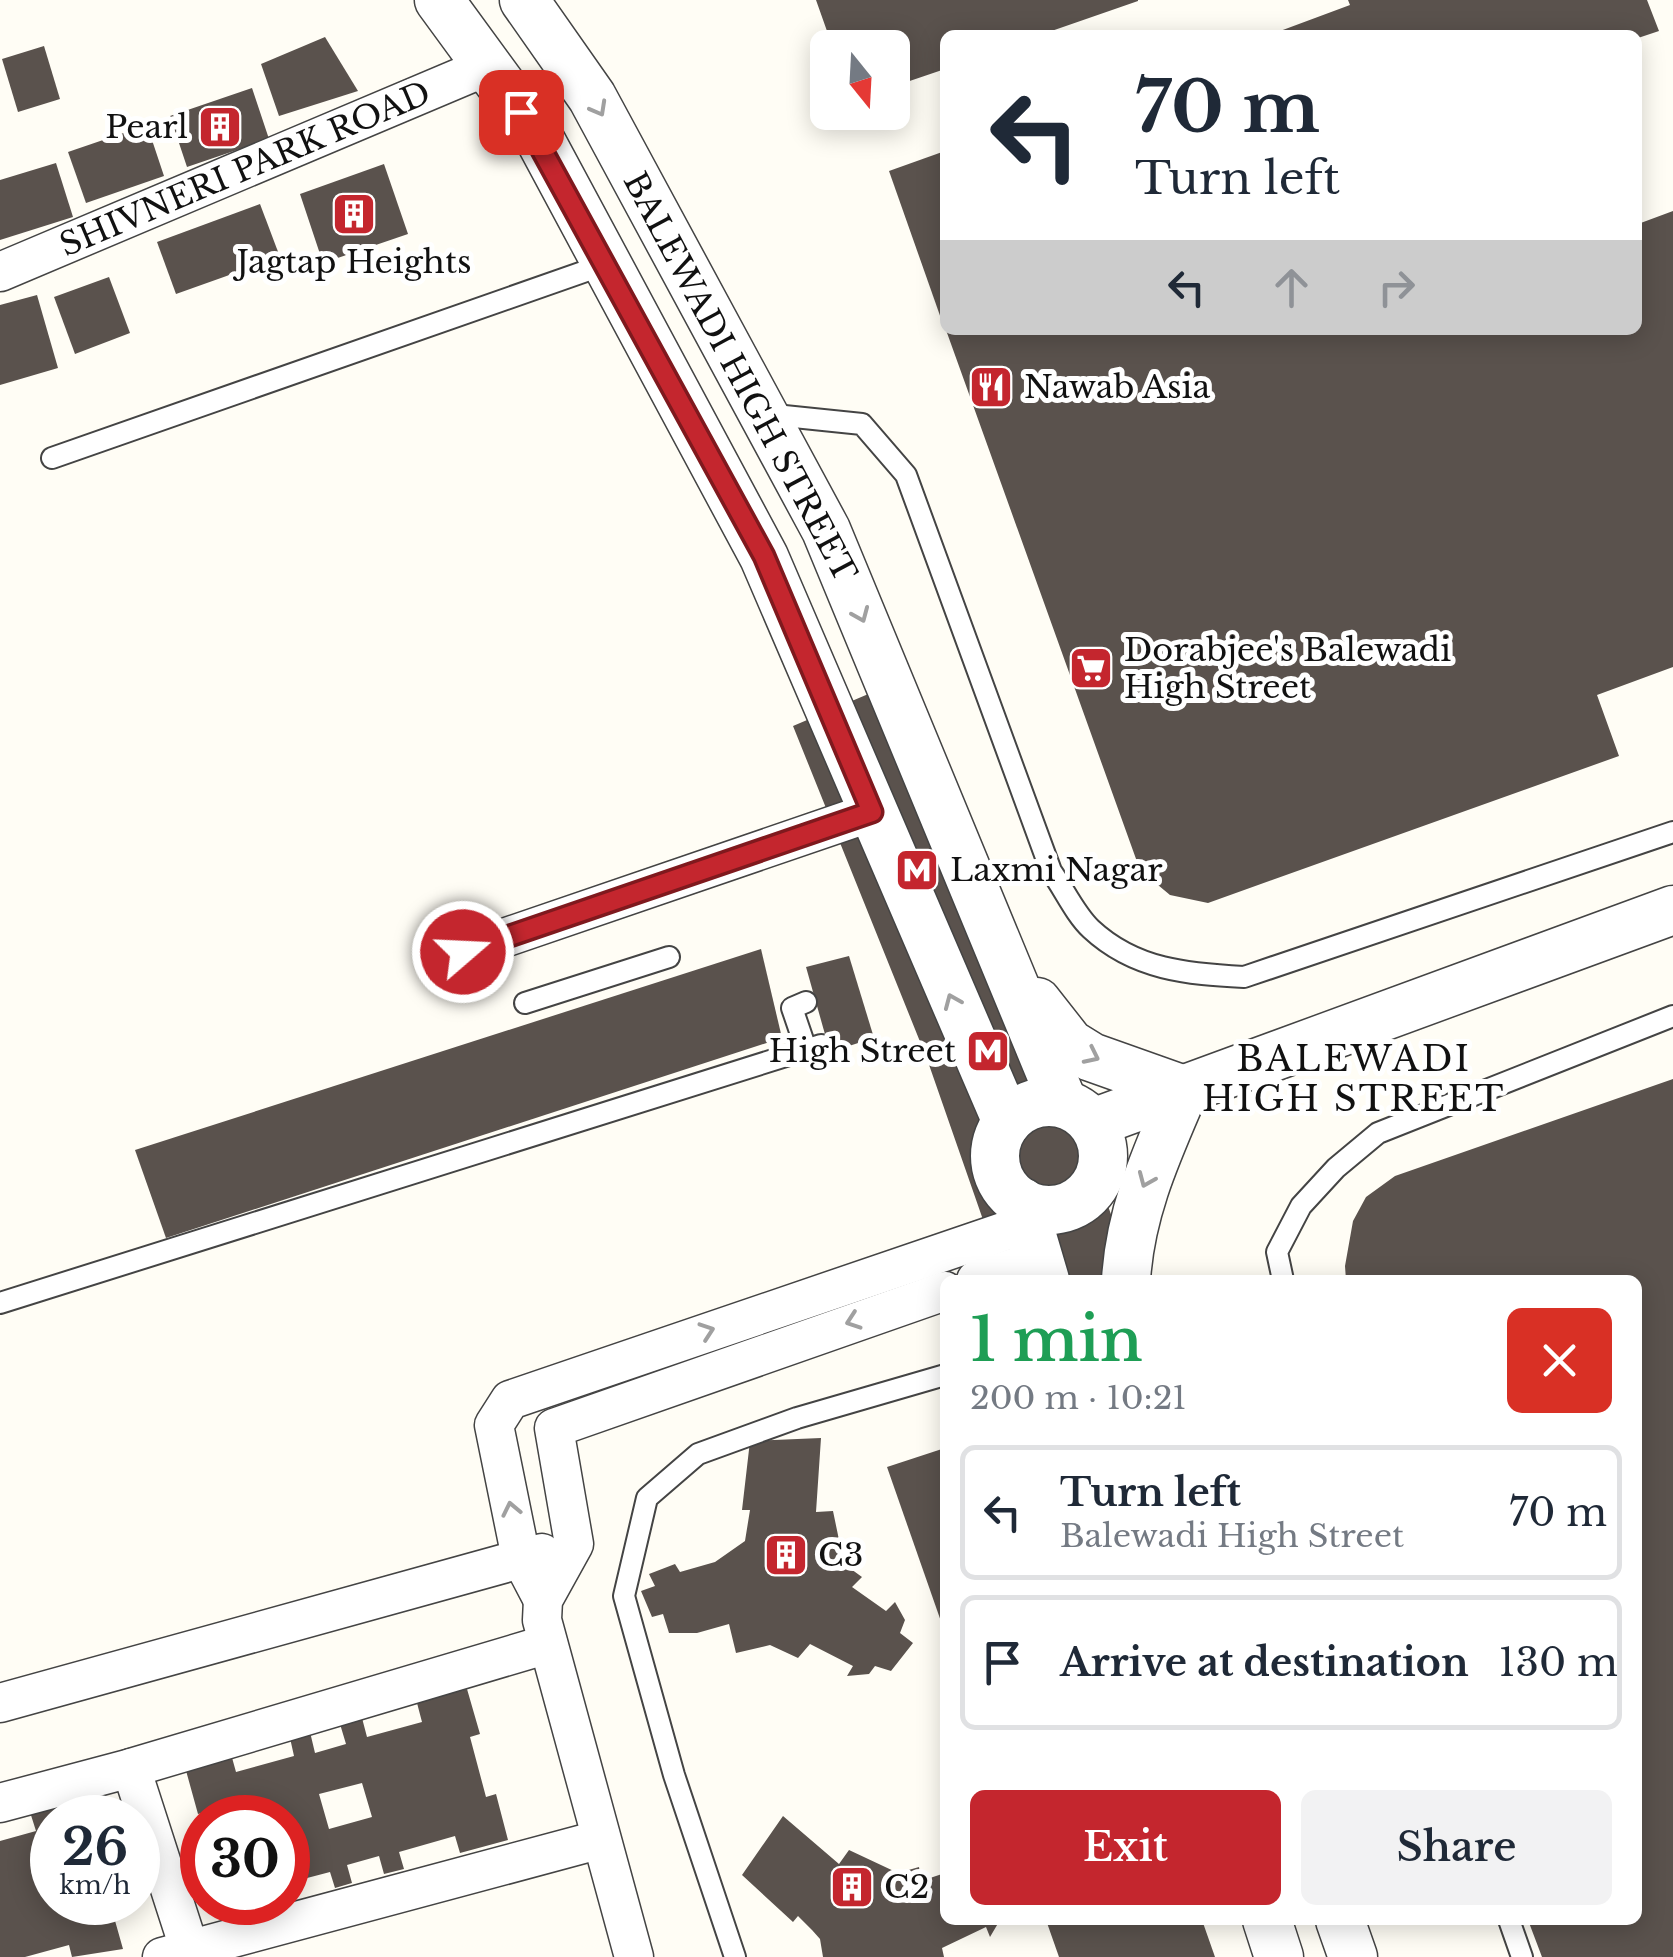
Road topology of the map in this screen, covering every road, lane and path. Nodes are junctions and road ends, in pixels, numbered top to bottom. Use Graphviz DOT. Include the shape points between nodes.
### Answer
graph roads {
  1 [pos="440,0"];
  2 [pos="524,0"];
  3 [pos="490,66"];
  4 [pos="606,264"];
  5 [pos="0,272"];
  6 [pos="763,414"];
  7 [pos="52,458"];
  8 [pos="872,812"];
  9 [pos="1673,832"];
  10 [pos="1673,910"];
  11 [pos="463,952"];
  12 [pos="669,957"];
  13 [pos="1006,958"];
  14 [pos="806,1002"];
  15 [pos="525,1003"];
  16 [pos="1673,1016"];
  17 [pos="1184,1090"];
  18 [pos="1078,1113"];
  19 [pos="1006,1122"];
  20 [pos="1096,1182"];
  21 [pos="1033,1241"];
  22 [pos="983,1275"];
  23 [pos="1124,1275"];
  24 [pos="1125,1275"];
  25 [pos="1281,1275"];
  26 [pos="940,1292"];
  27 [pos="0,1302"];
  28 [pos="940,1376"];
  29 [pos="498,1413"];
  30 [pos="554,1428"];
  31 [pos="574,1544"];
  32 [pos="521,1558"];
  33 [pos="543,1600"];
  34 [pos="548,1644"];
  35 [pos="0,1702"];
  36 [pos="131,1768"];
  37 [pos="0,1803"];
  38 [pos="598,1840"];
  39 [pos="1269,1925"];
  40 [pos="1342,1925"];
  41 [pos="1511,1925"];
  42 [pos="181,1955"];
  43 [pos="634,1957"];
  44 [pos="735,1957"];
  45 [pos="1280,1957"];
  46 [pos="1353,1957"];
  47 [pos="1522,1957"];
  1 -- 3 [label="street, BALEWADI HIGH STREET"];
  2 -- 6 [label="street, BALEWADI HIGH STREET, one-way" via="592,97"];
  3 -- 4 [label="street, BALEWADI HIGH STREET" via="537,134"];
  3 -- 5 [label="street, SHIVNERI PARK ROAD"];
  4 -- 7 [label="lane"];
  4 -- 8 [label="street, BALEWADI HIGH STREET" via="764,556"];
  6 -- 9 [label="lane" via="862,424 906,475 1051,871 1090,928 1140,962 1185,974 1244,977"];
  6 -- 13 [label="street, BALEWADI HIGH STREET, one-way" via="826,530"];
  8 -- 11 [label="street"];
  19 -- 8 [label="street, BALEWADI HIGH STREET, one-way"];
  10 -- 17 [label="street"];
  12 -- 15 [label="lane"];
  13 -- 17 [label="street, one-way" via="1070,1044"];
  13 -- 18 [label="street, BALEWADI HIGH STREET"];
  14 -- 27 [label="lane" via="792,1008 814,1047"];
  16 -- 25 [label="lane" via="1378,1133 1301,1206 1277,1252"];
  17 -- 18 [label="street"];
  17 -- 24 [label="street, one-way" via="1140,1195"];
  18 -- 19 [label="street" via="1032,1104"];
  18 -- 20 [label="street, BALEWADI HIGH STREET" via="1104,1152"];
  19 -- 21 [label="street" via="996,1166"];
  20 -- 21 [label="street" via="1071,1205 1054,1210"];
  20 -- 23 [label="street"];
  21 -- 22 [label="street"];
  29 -- 21 [label="street, one-way" via="510,1400 569,1377"];
  26 -- 30 [label="street, one-way"];
  28 -- 44 [label="lane" via="698,1454 647,1498 624,1596 674,1776"];
  29 -- 30 [label="street"];
  32 -- 29 [label="street, one-way" via="494,1425"];
  30 -- 31 [label="street"];
  31 -- 32 [label="street"];
  31 -- 33 [label="street"];
  32 -- 33 [label="street"];
  32 -- 35 [label="street"];
  33 -- 34 [label="street"];
  34 -- 36 [label="street"];
  34 -- 38 [label="street"];
  36 -- 37 [label="street"];
  36 -- 42 [label="street"];
  38 -- 42 [label="street"];
  38 -- 43 [label="street"];
  39 -- 45 [label="street"];
  40 -- 46 [label="street"];
  41 -- 47 [label="lane"];
}
